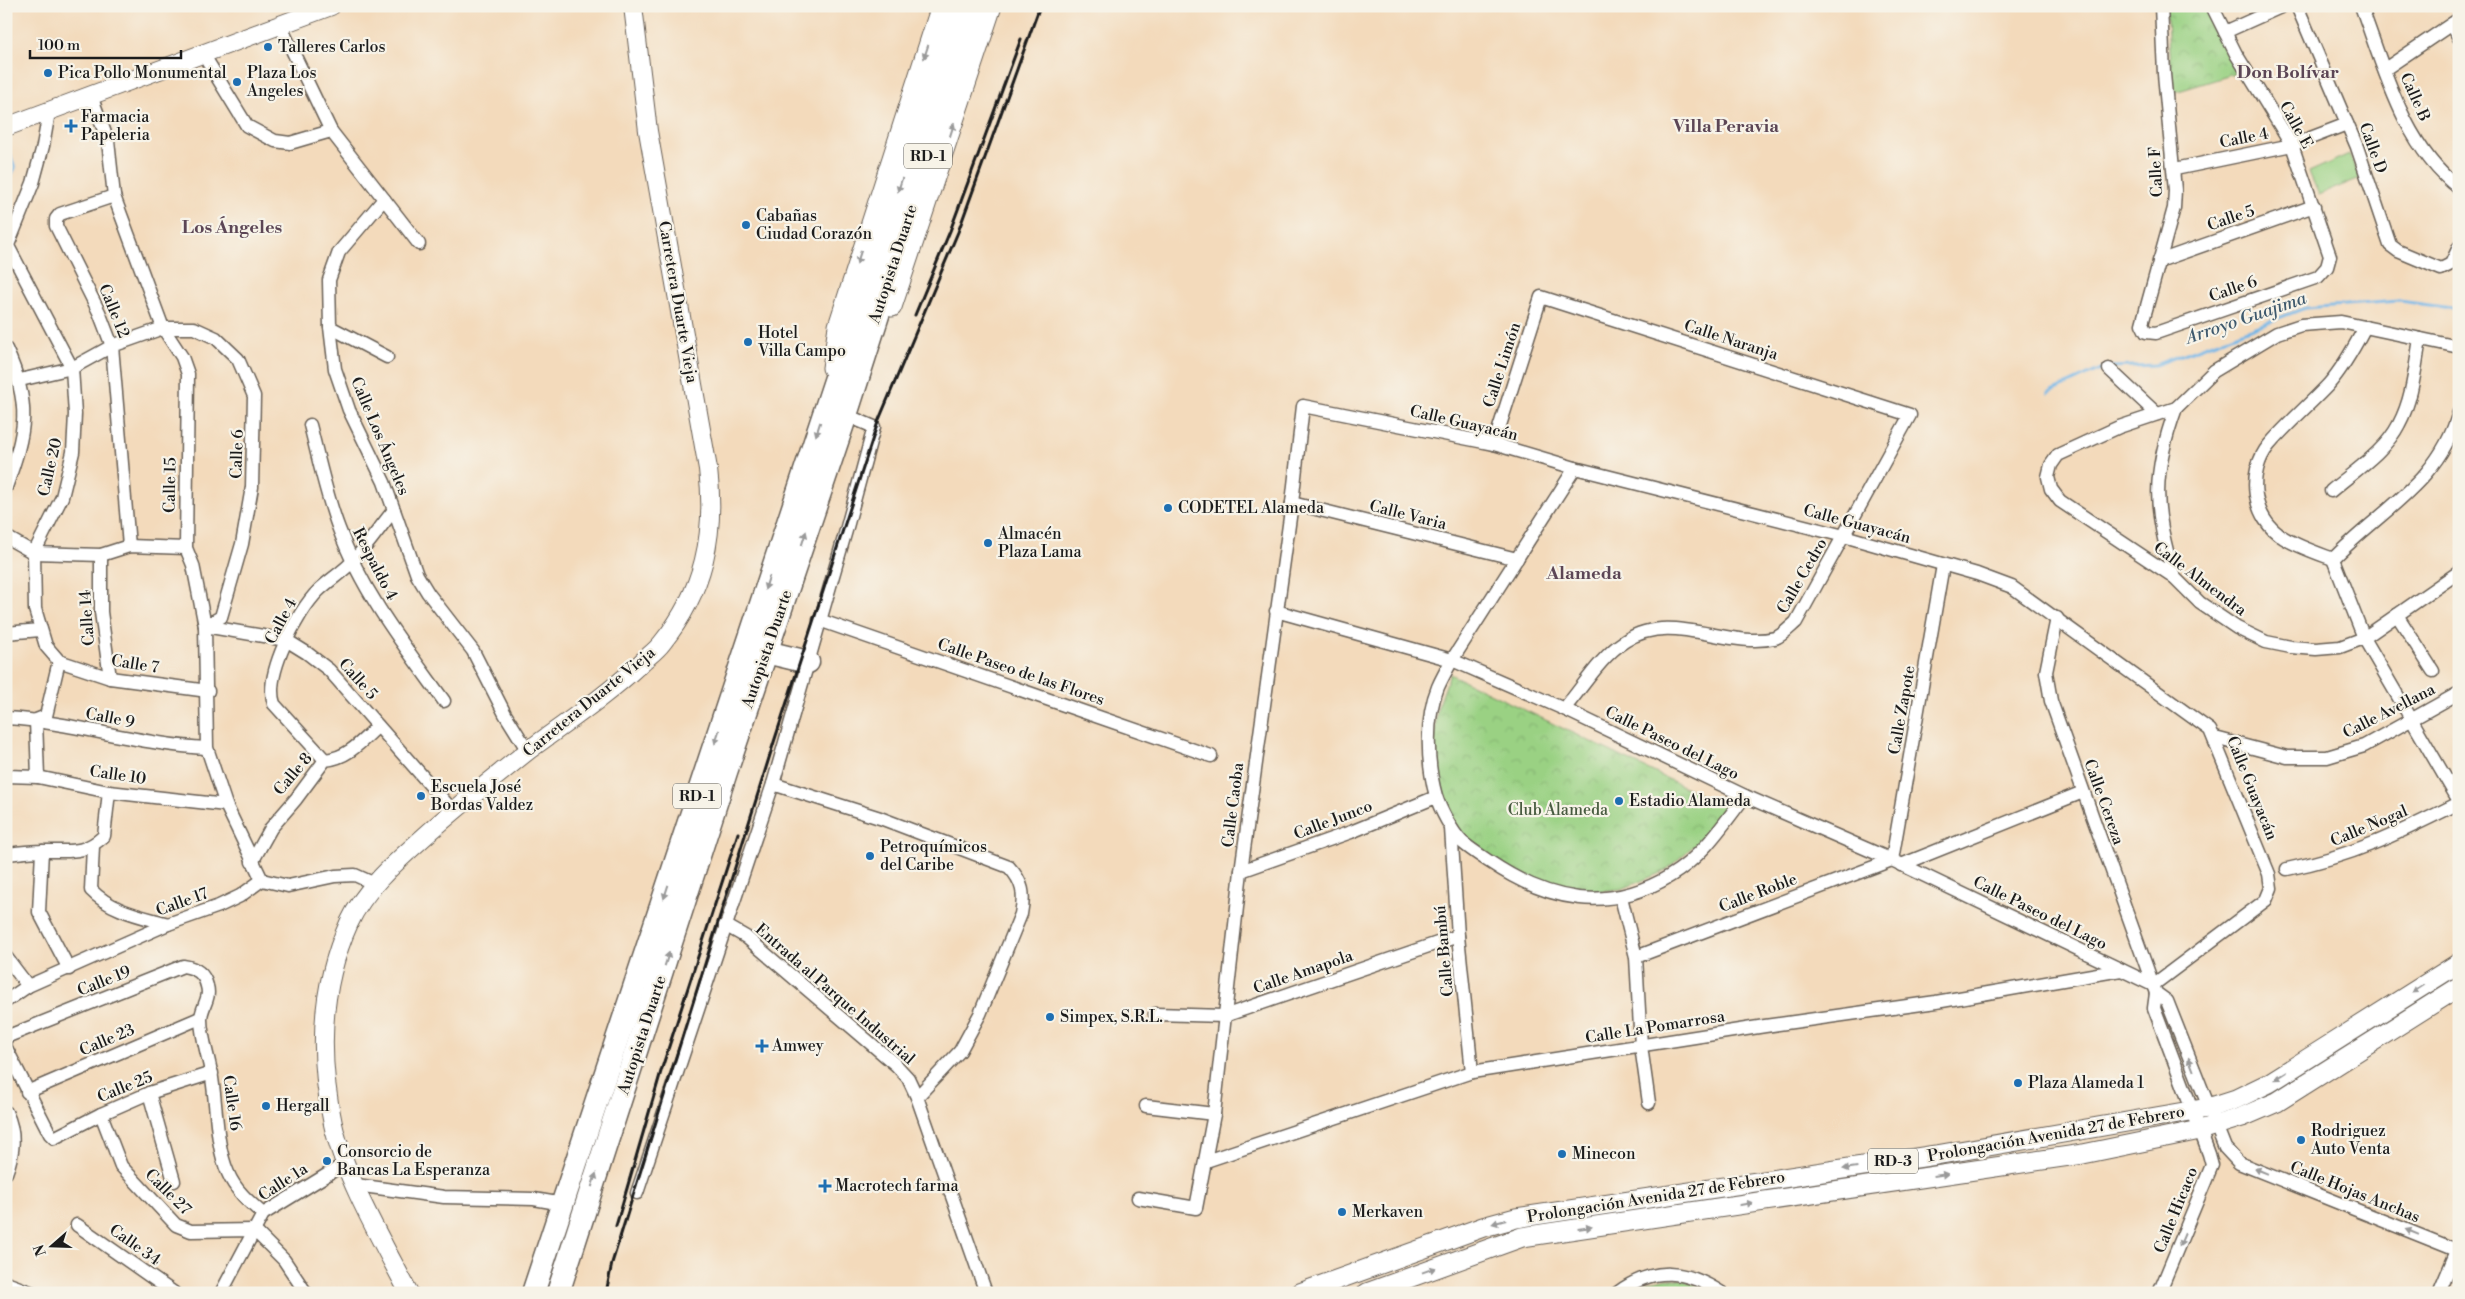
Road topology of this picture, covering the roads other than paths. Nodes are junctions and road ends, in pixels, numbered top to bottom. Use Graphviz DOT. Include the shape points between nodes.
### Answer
graph roads {
  1 [pos="331,6"];
  2 [pos="633,6"];
  3 [pos="942,6"];
  4 [pos="959,6"];
  5 [pos="978,6"];
  6 [pos="992,6"];
  7 [pos="2161,6"];
  8 [pos="2212,6"];
  9 [pos="2283,6"];
  10 [pos="2297,6"];
  11 [pos="2361,6"];
  12 [pos="2455,22"];
  13 [pos="280,25"];
  14 [pos="2225,32"];
  15 [pos="2459,38"];
  16 [pos="203,54"];
  17 [pos="2385,69"];
  18 [pos="91,96"];
  19 [pos="49,112"];
  20 [pos="2347,124"];
  21 [pos="8,127"];
  22 [pos="331,131"];
  23 [pos="2292,146"];
  24 [pos="2175,169"];
  25 [pos="2459,188"];
  26 [pos="114,196"];
  27 [pos="384,199"];
  28 [pos="2314,206"];
  29 [pos="419,244"];
  30 [pos="2459,247"];
  31 [pos="7,249"];
  32 [pos="2159,261"];
  33 [pos="2327,267"];
  34 [pos="1541,297"];
  35 [pos="871,302"];
  36 [pos="330,327"];
  37 [pos="163,328"];
  38 [pos="2364,328"];
  39 [pos="2146,332"];
  40 [pos="2420,339"];
  41 [pos="112,346"];
  42 [pos="2459,347"];
  43 [pos="6,349"];
  44 [pos="387,357"];
  45 [pos="10,368"];
  46 [pos="72,368"];
  47 [pos="2109,369"];
  48 [pos="20,380"];
  49 [pos="854,388"];
  50 [pos="828,400"];
  51 [pos="1303,406"];
  52 [pos="2176,408"];
  53 [pos="2459,412"];
  54 [pos="2157,414"];
  55 [pos="846,415"];
  56 [pos="1910,415"];
  57 [pos="310,425"];
  58 [pos="1494,444"];
  59 [pos="1576,468"];
  60 [pos="6,487"];
  61 [pos="2331,491"];
  62 [pos="1292,503"];
  63 [pos="394,510"];
  64 [pos="1844,536"];
  65 [pos="6,537"];
  66 [pos="129,546"];
  67 [pos="186,548"];
  68 [pos="34,553"];
  69 [pos="101,556"];
  70 [pos="1517,559"];
  71 [pos="2333,560"];
  72 [pos="353,561"];
  73 [pos="1943,565"];
  74 [pos="2459,572"];
  75 [pos="2174,577"];
  76 [pos="1276,611"];
  77 [pos="2397,615"];
  78 [pos="2057,618"];
  79 [pos="819,620"];
  80 [pos="205,626"];
  81 [pos="40,630"];
  82 [pos="6,633"];
  83 [pos="2364,638"];
  84 [pos="286,640"];
  85 [pos="766,652"];
  86 [pos="1452,660"];
  87 [pos="59,661"];
  88 [pos="808,662"];
  89 [pos="2433,671"];
  90 [pos="110,678"];
  91 [pos="208,690"];
  92 [pos="2459,693"];
  93 [pos="444,701"];
  94 [pos="1564,709"];
  95 [pos="6,718"];
  96 [pos="2412,719"];
  97 [pos="36,720"];
  98 [pos="378,726"];
  99 [pos="2215,738"];
  100 [pos="207,748"];
  101 [pos="528,751"];
  102 [pos="1211,756"];
  103 [pos="325,760"];
  104 [pos="6,776"];
  105 [pos="38,778"];
  106 [pos="772,784"];
  107 [pos="109,792"];
  108 [pos="2083,792"];
  109 [pos="1745,796"];
  110 [pos="1436,797"];
  111 [pos="2459,802"];
  112 [pos="226,805"];
  113 [pos="452,811"];
  114 [pos="1451,826"];
  115 [pos="93,846"];
  116 [pos="42,851"];
  117 [pos="6,854"];
  118 [pos="252,862"];
  119 [pos="1897,862"];
  120 [pos="2287,869"];
  121 [pos="1241,871"];
  122 [pos="262,880"];
  123 [pos="375,884"];
  124 [pos="1621,897"];
  125 [pos="168,924"];
  126 [pos="725,925"];
  127 [pos="1458,936"];
  128 [pos="6,957"];
  129 [pos="1636,957"];
  130 [pos="2459,963"];
  131 [pos="69,969"];
  132 [pos="2121,970"];
  133 [pos="28,986"];
  134 [pos="2459,987"];
  135 [pos="2155,989"];
  136 [pos="6,1001"];
  137 [pos="1155,1014"];
  138 [pos="1224,1016"];
  139 [pos="200,1018"];
  140 [pos="6,1037"];
  141 [pos="1642,1046"];
  142 [pos="6,1048"];
  143 [pos="1472,1072"];
  144 [pos="212,1073"];
  145 [pos="27,1092"];
  146 [pos="149,1093"];
  147 [pos="917,1097"];
  148 [pos="1649,1104"];
  149 [pos="1146,1106"];
  150 [pos="6,1112"];
  151 [pos="101,1114"];
  152 [pos="1214,1114"];
  153 [pos="2204,1119"];
  154 [pos="2225,1148"];
  155 [pos="2210,1154"];
  156 [pos="1206,1161"];
  157 [pos="346,1163"];
  158 [pos="6,1173"];
  159 [pos="174,1181"];
  160 [pos="356,1185"];
  161 [pos="637,1193"];
  162 [pos="1138,1198"];
  163 [pos="563,1204"];
  164 [pos="262,1214"];
  165 [pos="78,1225"];
  166 [pos="254,1230"];
  167 [pos="2458,1249"];
  168 [pos="6,1283"];
  169 [pos="568,1290"];
  170 [pos="33,1293"];
  171 [pos="174,1293"];
  172 [pos="221,1293"];
  173 [pos="306,1293"];
  174 [pos="409,1293"];
  175 [pos="533,1293"];
  176 [pos="986,1293"];
  177 [pos="1300,1293"];
  178 [pos="1367,1293"];
  179 [pos="1617,1293"];
  180 [pos="1722,1293"];
  181 [pos="2159,1293"];
  182 [pos="2439,1293"];
  1 -- 13 [label="main road"];
  2 -- 101 [label="main road, Carretera Duarte Vieja" via="648,131 708,469 710,540 703,568 687,606 662,644 588,708"];
  3 -- 50 [label="main road, Autopista Duarte, one-way" via="838,326"];
  4 -- 35 [label="highway, Autopista Duarte / RD-1, one-way"];
  5 -- 35 [label="highway, Autopista Duarte / RD-1"];
  49 -- 6 [label="main road, one-way" via="881,338"];
  7 -- 24 [label="street, Calle F" via="2164,74"];
  8 -- 14 [label="street, Calle E"];
  9 -- 14 [label="street"];
  10 -- 20 [label="street, Calle D"];
  11 -- 17 [label="street, Calle B"];
  12 -- 15 [label="street"];
  12 -- 17 [label="street"];
  13 -- 16 [label="main road"];
  13 -- 22 [label="street"];
  14 -- 23 [label="street, Calle E"];
  16 -- 18 [label="main road"];
  16 -- 22 [label="street" via="247,126 275,141 290,143"];
  17 -- 25 [label="street, Calle B" via="2422,151"];
  18 -- 19 [label="main road"];
  18 -- 26 [label="street, Calle 15" via="108,141"];
  19 -- 21 [label="main road"];
  19 -- 31 [label="street" via="33,182"];
  20 -- 23 [label="street, Calle 4"];
  20 -- 30 [label="street, Calle D" via="2390,245 2441,269 2447,267"];
  22 -- 27 [label="street"];
  23 -- 24 [label="street, Calle 4"];
  23 -- 28 [label="street, Calle E"];
  24 -- 32 [label="street, Calle F" via="2174,208"];
  26 -- 37 [label="street, Calle 15"];
  26 -- 41 [label="street, Calle 12" via="56,218 56,226 99,312"];
  27 -- 29 [label="street"];
  27 -- 36 [label="street, Calle Los Ángeles" via="339,252 329,280"];
  28 -- 32 [label="street, Calle 5"];
  28 -- 33 [label="street, Calle E" via="2330,256"];
  31 -- 46 [label="street, Calle 20"];
  32 -- 39 [label="street, Calle F" via="2142,324"];
  33 -- 39 [label="street, Calle 6" via="2318,276 2156,333"];
  34 -- 56 [label="street, Calle Naranja"];
  34 -- 58 [label="street, Calle Limón"];
  35 -- 49 [label="highway, Autopista Duarte / RD-1"];
  35 -- 50 [label="highway, Autopista Duarte / RD-1"];
  36 -- 44 [label="street"];
  36 -- 63 [label="street, Calle Los Ángeles" via="335,370 349,410"];
  37 -- 41 [label="street, Calle 6"];
  37 -- 67 [label="street, Calle 15" via="182,357 188,374"];
  37 -- 80 [label="street, Calle 6" via="194,328 216,338 238,360 254,396 252,487 242,544 221,617"];
  38 -- 40 [label="street"];
  38 -- 52 [label="street" via="2340,322 2322,322 2277,333 2214,371"];
  38 -- 71 [label="street" via="2329,384 2268,446 2256,471 2259,507 2275,532"];
  40 -- 42 [label="street"];
  40 -- 61 [label="street" via="2411,391 2399,425 2382,447"];
  41 -- 46 [label="street, Calle 6"];
  41 -- 66 [label="street, Calle 12"];
  43 -- 45 [label="street"];
  45 -- 48 [label="street"];
  46 -- 48 [label="street, Calle 6"];
  46 -- 68 [label="street, Calle 20" via="74,452 62,497"];
  47 -- 54 [label="street"];
  48 -- 60 [label="street" via="24,420 18,452"];
  49 -- 55 [label="highway, Autopista Duarte / RD-1"];
  50 -- 163 [label="highway, Autopista Duarte / RD-1, one-way"];
  51 -- 58 [label="street, Calle Guayacán"];
  51 -- 62 [label="street, Calle Caoba"];
  52 -- 54 [label="street"];
  52 -- 75 [label="street" via="2157,481 2162,529"];
  53 -- 71 [label="street" via="2443,452 2417,485"];
  54 -- 75 [label="street, Calle Almendra" via="2119,427 2058,455 2048,477 2051,489 2060,501"];
  55 -- 79 [label="street" via="874,427"];
  85 -- 55 [label="highway, Autopista Duarte / RD-1, one-way"];
  56 -- 64 [label="street, Calle Cedro"];
  57 -- 72 [label="street, Respaldo 4" via="339,528"];
  58 -- 59 [label="street, Calle Guayacán"];
  59 -- 64 [label="street, Calle Guayacán"];
  59 -- 70 [label="street"];
  62 -- 70 [label="street, Calle Varia"];
  62 -- 76 [label="street, Calle Caoba"];
  63 -- 72 [label="street, Calle 4"];
  63 -- 101 [label="street, Calle Los Ángeles" via="417,575 473,651"];
  64 -- 73 [label="street, Calle Guayacán"];
  64 -- 94 [label="street, Calle Cedro" via="1796,622 1777,638 1746,640 1663,628 1648,631 1626,640 1610,654"];
  65 -- 68 [label="street"];
  66 -- 67 [label="street"];
  66 -- 69 [label="street"];
  67 -- 80 [label="street, Calle 15" via="193,565"];
  68 -- 69 [label="street"];
  68 -- 81 [label="street, Calle 20" via="35,609"];
  69 -- 90 [label="street, Calle 14" via="101,612"];
  70 -- 86 [label="street"];
  71 -- 83 [label="street"];
  72 -- 84 [label="street, Calle 4" via="318,591"];
  72 -- 93 [label="street, Respaldo 4" via="388,624"];
  73 -- 78 [label="street, Calle Guayacán" via="2012,587"];
  73 -- 119 [label="street, Calle Zapote"];
  74 -- 77 [label="street, Calle Almendra"];
  75 -- 83 [label="street, Calle Almendra" via="2200,603 2237,628 2266,642 2316,649 2340,647"];
  76 -- 86 [label="street, Calle Paseo del Lago"];
  76 -- 121 [label="street, Calle Caoba"];
  77 -- 83 [label="street, Calle Almendra"];
  77 -- 89 [label="street"];
  78 -- 99 [label="street, Calle Guayacán" via="2200,721"];
  78 -- 108 [label="street, Calle Cereza" via="2046,672 2047,686"];
  79 -- 88 [label="street"];
  79 -- 102 [label="street, Calle Paseo de las Flores"];
  80 -- 84 [label="street, Calle 5"];
  80 -- 91 [label="street, Calle 15"];
  81 -- 82 [label="street"];
  81 -- 87 [label="street, Calle 20" via="46,646"];
  83 -- 96 [label="street"];
  84 -- 98 [label="street, Calle 5" via="329,670"];
  84 -- 103 [label="street, Calle 4" via="271,695 274,704"];
  85 -- 88 [label="highway"];
  169 -- 85 [label="highway, Autopista Duarte / RD-1, one-way" via="582,1248 586,1204"];
  86 -- 94 [label="street, Calle Paseo del Lago"];
  86 -- 110 [label="street" via="1438,688 1430,717 1430,757"];
  87 -- 90 [label="street, Calle 7"];
  87 -- 97 [label="street" via="46,716"];
  88 -- 106 [label="street"];
  90 -- 91 [label="street, Calle 7"];
  91 -- 100 [label="street, Calle 15"];
  92 -- 96 [label="street, Calle Avellana"];
  94 -- 109 [label="street, Calle Paseo del Lago"];
  95 -- 97 [label="street, Calle 9"];
  96 -- 99 [label="street, Calle Avellana" via="2364,746 2327,758 2286,757"];
  96 -- 111 [label="street"];
  97 -- 100 [label="street, Calle 9" via="172,746"];
  97 -- 105 [label="street"];
  98 -- 103 [label="street, Calle 8" via="350,751"];
  98 -- 113 [label="street, Calle 5"];
  99 -- 135 [label="street, Calle Guayacán" via="2269,874 2271,888 2266,900"];
  100 -- 112 [label="street, Calle 15"];
  101 -- 113 [label="main road, Carretera Duarte Vieja"];
  103 -- 118 [label="street, Calle 8" via="271,828"];
  104 -- 105 [label="street, Calle 10"];
  105 -- 107 [label="street, Calle 10"];
  106 -- 126 [label="street"];
  106 -- 147 [label="street" via="880,818 998,862 1017,875 1023,888 1021,914 980,1014 960,1051"];
  107 -- 112 [label="street, Calle 10"];
  107 -- 115 [label="street" via="104,836"];
  108 -- 119 [label="street, Calle Roble"];
  108 -- 135 [label="street, Calle Cereza"];
  109 -- 119 [label="street, Calle Paseo del Lago"];
  109 -- 124 [label="street" via="1693,860 1671,876"];
  110 -- 114 [label="street"];
  110 -- 121 [label="street, Calle Junco"];
  111 -- 120 [label="street, Calle Nogal" via="2388,839 2324,862"];
  112 -- 118 [label="street, Calle 15"];
  113 -- 123 [label="main road, Carretera Duarte Vieja"];
  114 -- 124 [label="street" via="1461,841 1514,878 1540,890 1568,898"];
  114 -- 127 [label="street, Calle Bambú"];
  115 -- 116 [label="street" via="76,852"];
  115 -- 125 [label="street" via="90,890 120,910"];
  116 -- 117 [label="street"];
  116 -- 131 [label="street" via="39,912"];
  118 -- 122 [label="street, Calle 15"];
  119 -- 129 [label="street, Calle Roble"];
  119 -- 132 [label="street, Calle Paseo del Lago"];
  121 -- 138 [label="street, Calle Caoba"];
  122 -- 123 [label="street" via="288,886 355,875"];
  122 -- 125 [label="street, Calle 17" via="220,906"];
  123 -- 157 [label="main road, Carretera Duarte Vieja" via="350,920 330,975 324,1026 323,1071 334,1126"];
  124 -- 129 [label="street"];
  125 -- 131 [label="street, Calle 17"];
  126 -- 147 [label="street, Entrada al Parque Industrial" via="746,937 896,1065 908,1078"];
  126 -- 161 [label="street"];
  127 -- 138 [label="street, Calle Amapola"];
  127 -- 143 [label="street, Calle Bambú"];
  128 -- 133 [label="street"];
  129 -- 141 [label="street"];
  130 -- 153 [label="main road, Prolongación Avenida 27 de Febrero / RD-3, one-way" via="2269,1084"];
  131 -- 133 [label="street, Calle 17"];
  132 -- 135 [label="street, Calle Paseo del Lago"];
  132 -- 141 [label="street, Calle La Pomarrosa" via="1936,1002"];
  133 -- 136 [label="street, Calle 17"];
  134 -- 153 [label="main road, Prolongación Avenida 27 de Febrero / RD-3" via="2277,1102"];
  135 -- 153 [label="street, Calle Cereza" via="2167,1001"];
  137 -- 138 [label="street, Calle Amapola"];
  138 -- 152 [label="street, Calle Caoba"];
  139 -- 140 [label="street, Calle 19" via="209,995 207,985 200,972 183,966"];
  139 -- 144 [label="street, Calle 16"];
  139 -- 145 [label="street, Calle 23"];
  141 -- 143 [label="street, Calle La Pomarrosa"];
  141 -- 148 [label="street"];
  142 -- 145 [label="street"];
  143 -- 156 [label="street, Calle La Pomarrosa"];
  144 -- 146 [label="street, Calle 25"];
  144 -- 164 [label="street, Calle 16" via="228,1174 236,1188"];
  145 -- 151 [label="street, Calle 25" via="54,1138"];
  146 -- 151 [label="street, Calle 25"];
  146 -- 159 [label="street"];
  147 -- 176 [label="street, Entrada al Parque Industrial"];
  149 -- 152 [label="street"];
  150 -- 158 [label="street" via="12,1124 13,1138 13,1156"];
  151 -- 166 [label="street, Calle 27" via="120,1166 176,1225 191,1231"];
  152 -- 156 [label="street, Calle Caoba"];
  153 -- 154 [label="street"];
  153 -- 155 [label="street, Calle Hicaco"];
  153 -- 177 [label="main road, Prolongación Avenida 27 de Febrero / RD-3, one-way" via="1936,1155 1516,1218 1482,1227"];
  178 -- 153 [label="main road, Prolongación Avenida 27 de Febrero / RD-3, one-way" via="1522,1237 2083,1154"];
  154 -- 155 [label="street"];
  167 -- 154 [label="street, Calle Hojas Anchas, one-way" via="2239,1162"];
  155 -- 181 [label="street, Calle Hicaco, one-way" via="2212,1165"];
  156 -- 162 [label="street, Calle Caoba" via="1196,1208"];
  157 -- 160 [label="main road, Carretera Duarte Vieja"];
  157 -- 164 [label="street, Calle 1a"];
  160 -- 163 [label="street" via="444,1197 534,1199"];
  160 -- 174 [label="main road, Carretera Duarte Vieja"];
  163 -- 175 [label="highway, Autopista Duarte / RD-1"];
  164 -- 166 [label="street, Calle 1a"];
  165 -- 171 [label="street, Calle 34"];
  166 -- 172 [label="street, Calle 1a"];
  166 -- 173 [label="street" via="284,1260"];
  167 -- 182 [label="street"];
  168 -- 170 [label="street"];
  179 -- 180 [label="street" via="1632,1282 1654,1274 1679,1273 1702,1280"];
}
